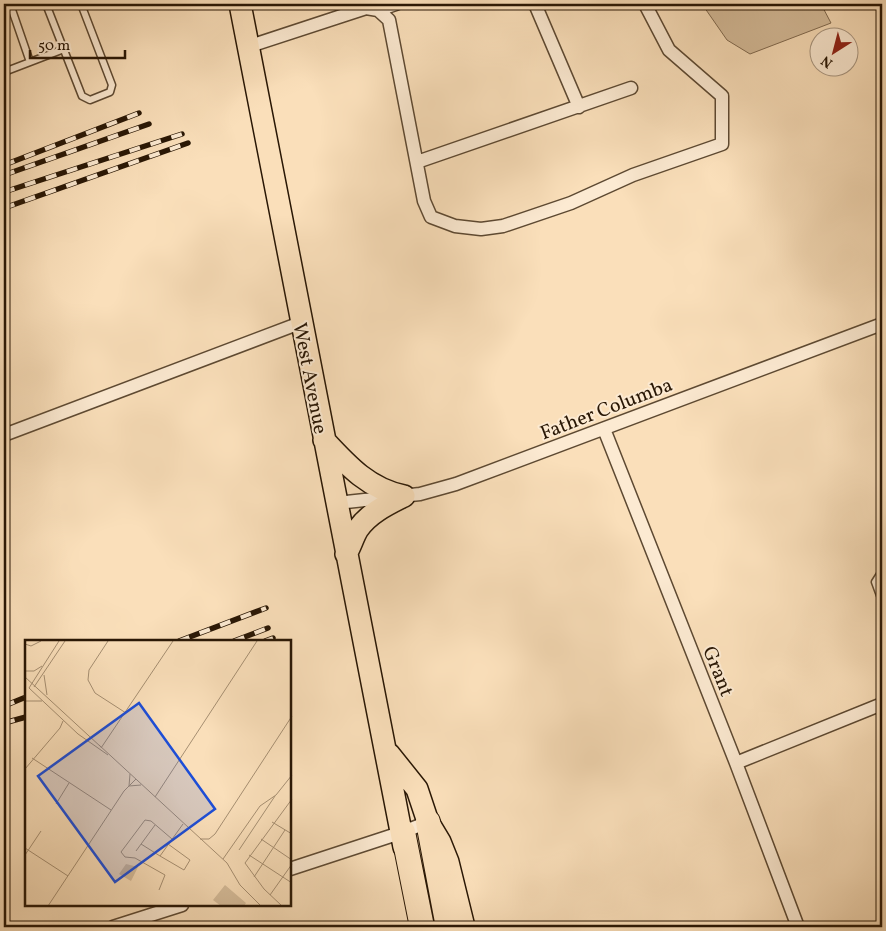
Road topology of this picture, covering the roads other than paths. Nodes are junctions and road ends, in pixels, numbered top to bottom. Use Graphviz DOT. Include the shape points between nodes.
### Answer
graph roads {
  1 [pos="10,4"];
  2 [pos="46,4"];
  3 [pos="81,4"];
  4 [pos="240,4"];
  5 [pos="396,4"];
  6 [pos="535,4"];
  7 [pos="645,4"];
  8 [pos="378,10"];
  9 [pos="247,47"];
  10 [pos="64,49"];
  11 [pos="30,62"];
  12 [pos="4,72"];
  13 [pos="631,88"];
  14 [pos="579,107"];
  15 [pos="416,162"];
  16 [pos="300,323"];
  17 [pos="882,324"];
  18 [pos="604,429"];
  19 [pos="4,436"];
  20 [pos="324,440"];
  21 [pos="404,496"];
  22 [pos="337,503"];
  23 [pos="346,554"];
  24 [pos="882,572"];
  25 [pos="882,600"];
  26 [pos="882,704"];
  27 [pos="387,752"];
  28 [pos="736,763"];
  29 [pos="428,822"];
  30 [pos="403,832"];
  31 [pos="291,869"];
  32 [pos="179,906"];
  33 [pos="115,927"];
  34 [pos="411,927"];
  35 [pos="422,927"];
  36 [pos="448,927"];
  37 [pos="464,927"];
  38 [pos="798,927"];
  1 -- 11 [label="lane"];
  2 -- 10 [label="lane"];
  3 -- 10 [label="lane" via="112,85 110,92 90,100 82,96"];
  4 -- 9 [label="main road, West Avenue"];
  5 -- 8 [label="street"];
  6 -- 14 [label="street"];
  7 -- 15 [label="street" via="669,50 722,96 722,144 633,175 571,203 503,226 481,229 455,226 431,217 424,201"];
  8 -- 9 [label="street" via="366,8"];
  8 -- 15 [label="street" via="388,20"];
  9 -- 16 [label="main road, West Avenue"];
  10 -- 11 [label="lane"];
  11 -- 12 [label="lane"];
  13 -- 14 [label="street"];
  14 -- 15 [label="street"];
  16 -- 19 [label="street"];
  16 -- 20 [label="main road, West Avenue"];
  17 -- 18 [label="street, Father Columba"];
  18 -- 21 [label="street, Father Columba" via="436,491"];
  18 -- 28 [label="street, Grant"];
  20 -- 21 [label="main road" via="365,480 379,489"];
  20 -- 22 [label="main road, West Avenue"];
  21 -- 22 [label="street, Father Columba"];
  21 -- 23 [label="main road" via="363,523"];
  22 -- 23 [label="main road, West Avenue"];
  23 -- 27 [label="main road, West Avenue"];
  24 -- 25 [label="lane" via="875,582"];
  26 -- 28 [label="street"];
  27 -- 29 [label="main road, West Avenue" via="417,789"];
  27 -- 30 [label="main road, West Avenue"];
  28 -- 38 [label="street, Grant"];
  29 -- 30 [label="street"];
  29 -- 36 [label="highway"];
  29 -- 37 [label="main road, West Avenue" via="448,862"];
  30 -- 31 [label="street"];
  30 -- 34 [label="main road, West Avenue"];
  30 -- 35 [label="highway"];
  32 -- 33 [label="street"];
}
